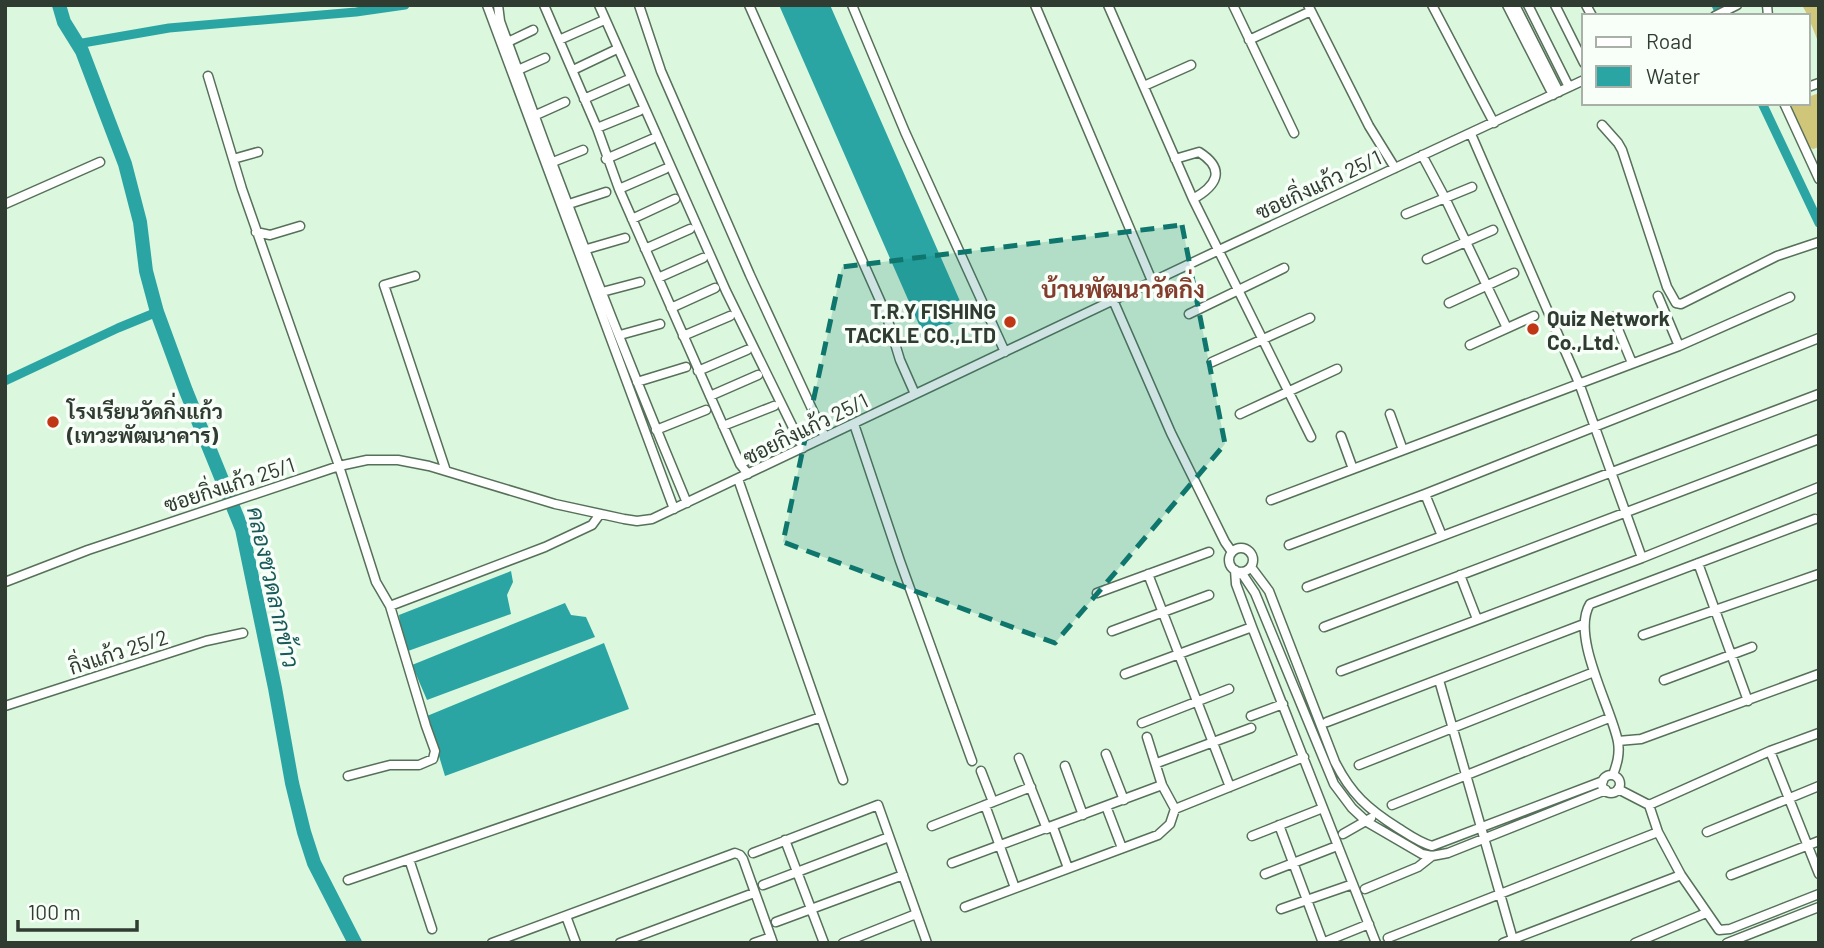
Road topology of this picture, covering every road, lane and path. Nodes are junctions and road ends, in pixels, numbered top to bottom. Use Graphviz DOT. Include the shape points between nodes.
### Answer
graph roads {
  1 [pos="487,5"];
  2 [pos="498,5"];
  3 [pos="544,5"];
  4 [pos="599,5"];
  5 [pos="639,5"];
  6 [pos="749,5"];
  7 [pos="852,5"];
  8 [pos="1035,5"];
  9 [pos="1108,5"];
  10 [pos="1233,5"];
  11 [pos="1432,5"];
  12 [pos="1507,5"];
  13 [pos="1515,5"];
  14 [pos="1528,5"];
  15 [pos="1555,5"];
  16 [pos="1737,5"];
  17 [pos="1310,8"];
  18 [pos="1718,14"];
  19 [pos="602,21"];
  20 [pos="533,30"];
  21 [pos="559,40"];
  22 [pos="1249,40"];
  23 [pos="508,41"];
  24 [pos="615,50"];
  25 [pos="545,58"];
  26 [pos="1582,59"];
  27 [pos="1191,65"];
  28 [pos="518,69"];
  29 [pos="573,70"];
  30 [pos="208,76"];
  31 [pos="627,80"];
  32 [pos="1582,81"];
  33 [pos="1144,86"];
  34 [pos="1569,88"];
  35 [pos="1556,94"];
  36 [pos="584,99"];
  37 [pos="565,102"];
  38 [pos="1785,105"];
  39 [pos="639,111"];
  40 [pos="536,115"];
  41 [pos="1494,123"];
  42 [pos="1602,125"];
  43 [pos="597,128"];
  44 [pos="1294,133"];
  45 [pos="1471,134"];
  46 [pos="652,139"];
  47 [pos="583,150"];
  48 [pos="258,152"];
  49 [pos="1819,154"];
  50 [pos="1422,155"];
  51 [pos="1809,158"];
  52 [pos="233,159"];
  53 [pos="606,159"];
  54 [pos="1175,159"];
  55 [pos="100,162"];
  56 [pos="553,162"];
  57 [pos="1395,168"];
  58 [pos="665,169"];
  59 [pos="1819,179"];
  60 [pos="1472,187"];
  61 [pos="619,188"];
  62 [pos="606,192"];
  63 [pos="1445,198"];
  64 [pos="676,199"];
  65 [pos="1193,199"];
  66 [pos="5,204"];
  67 [pos="569,204"];
  68 [pos="1406,214"];
  69 [pos="632,219"];
  70 [pos="300,226"];
  71 [pos="690,229"];
  72 [pos="1493,230"];
  73 [pos="257,232"];
  74 [pos="625,238"];
  75 [pos="1466,240"];
  76 [pos="1819,242"];
  77 [pos="645,249"];
  78 [pos="587,250"];
  79 [pos="1219,250"];
  80 [pos="703,258"];
  81 [pos="1427,259"];
  82 [pos="1283,268"];
  83 [pos="1514,273"];
  84 [pos="415,276"];
  85 [pos="658,278"];
  86 [pos="1152,281"];
  87 [pos="640,282"];
  88 [pos="1486,285"];
  89 [pos="715,288"];
  90 [pos="1237,291"];
  91 [pos="603,292"];
  92 [pos="1658,296"];
  93 [pos="1790,297"];
  94 [pos="1114,300"];
  95 [pos="1449,303"];
  96 [pos="671,308"];
  97 [pos="1189,314"];
  98 [pos="730,316"];
  99 [pos="1534,316"];
  100 [pos="1613,317"];
  101 [pos="1310,318"];
  102 [pos="660,324"];
  103 [pos="1507,328"];
  104 [pos="620,335"];
  105 [pos="683,337"];
  106 [pos="1819,338"];
  107 [pos="1262,340"];
  108 [pos="1470,345"];
  109 [pos="1679,346"];
  110 [pos="747,350"];
  111 [pos="1005,352"];
  112 [pos="1212,362"];
  113 [pos="1632,363"];
  114 [pos="685,367"];
  115 [pos="1337,369"];
  116 [pos="698,370"];
  117 [pos="758,375"];
  118 [pos="637,382"];
  119 [pos="1578,383"];
  120 [pos="1289,392"];
  121 [pos="915,394"];
  122 [pos="1819,394"];
  123 [pos="710,396"];
  124 [pos="774,406"];
  125 [pos="706,410"];
  126 [pos="1240,414"];
  127 [pos="1390,414"];
  128 [pos="854,424"];
  129 [pos="723,426"];
  130 [pos="1595,428"];
  131 [pos="656,430"];
  132 [pos="1341,436"];
  133 [pos="825,437"];
  134 [pos="1311,437"];
  135 [pos="1819,439"];
  136 [pos="787,440"];
  137 [pos="803,448"];
  138 [pos="1403,450"];
  139 [pos="740,464"];
  140 [pos="340,466"];
  141 [pos="1353,469"];
  142 [pos="446,471"];
  143 [pos="1611,472"];
  144 [pos="748,474"];
  145 [pos="738,479"];
  146 [pos="1819,488"];
  147 [pos="1425,494"];
  148 [pos="1271,500"];
  149 [pos="687,503"];
  150 [pos="674,509"];
  151 [pos="1624,512"];
  152 [pos="600,514"];
  153 [pos="1815,519"];
  154 [pos="1442,536"];
  155 [pos="1289,545"];
  156 [pos="1209,552"];
  157 [pos="1232,552"];
  158 [pos="1642,558"];
  159 [pos="1698,563"];
  160 [pos="1251,567"];
  161 [pos="1238,571"];
  162 [pos="1148,574"];
  163 [pos="1819,574"];
  164 [pos="1460,575"];
  165 [pos="5,582"];
  166 [pos="1307,586"];
  167 [pos="1097,593"];
  168 [pos="1209,595"];
  169 [pos="390,606"];
  170 [pos="1714,610"];
  171 [pos="1277,611"];
  172 [pos="1163,612"];
  173 [pos="1264,616"];
  174 [pos="1477,619"];
  175 [pos="1584,624"];
  176 [pos="1252,627"];
  177 [pos="1324,627"];
  178 [pos="1112,631"];
  179 [pos="243,634"];
  180 [pos="1643,635"];
  181 [pos="1752,646"];
  182 [pos="1178,654"];
  183 [pos="1731,655"];
  184 [pos="1341,671"];
  185 [pos="1594,672"];
  186 [pos="1125,674"];
  187 [pos="1819,674"];
  188 [pos="1439,680"];
  189 [pos="1664,680"];
  190 [pos="1229,689"];
  191 [pos="1748,701"];
  192 [pos="1196,702"];
  193 [pos="1283,704"];
  194 [pos="5,706"];
  195 [pos="1316,713"];
  196 [pos="1251,716"];
  197 [pos="821,717"];
  198 [pos="1305,718"];
  199 [pos="1609,718"];
  200 [pos="1327,722"];
  201 [pos="1142,723"];
  202 [pos="1251,728"];
  203 [pos="1453,729"];
  204 [pos="1819,733"];
  205 [pos="1147,737"];
  206 [pos="1618,741"];
  207 [pos="1212,743"];
  208 [pos="1770,751"];
  209 [pos="1106,754"];
  210 [pos="1304,757"];
  211 [pos="1019,758"];
  212 [pos="972,761"];
  213 [pos="1157,763"];
  214 [pos="1359,765"];
  215 [pos="1065,766"];
  216 [pos="981,771"];
  217 [pos="1613,775"];
  218 [pos="348,776"];
  219 [pos="1466,776"];
  220 [pos="843,780"];
  221 [pos="1162,785"];
  222 [pos="1604,786"];
  223 [pos="1819,786"];
  224 [pos="1031,787"];
  225 [pos="1230,787"];
  226 [pos="1618,789"];
  227 [pos="1788,799"];
  228 [pos="1124,800"];
  229 [pos="989,804"];
  230 [pos="1392,805"];
  231 [pos="1649,805"];
  232 [pos="1106,806"];
  233 [pos="1175,808"];
  234 [pos="1323,808"];
  235 [pos="1376,814"];
  236 [pos="1083,815"];
  237 [pos="1367,822"];
  238 [pos="1279,825"];
  239 [pos="932,826"];
  240 [pos="1481,827"];
  241 [pos="1050,828"];
  242 [pos="1658,832"];
  243 [pos="1707,832"];
  244 [pos="1343,834"];
  245 [pos="1252,836"];
  246 [pos="889,837"];
  247 [pos="1484,839"];
  248 [pos="785,840"];
  249 [pos="1819,841"];
  250 [pos="1000,846"];
  251 [pos="1337,846"];
  252 [pos="1432,846"];
  253 [pos="1807,846"];
  254 [pos="1122,848"];
  255 [pos="753,853"];
  256 [pos="1432,856"];
  257 [pos="409,859"];
  258 [pos="952,863"];
  259 [pos="1294,863"];
  260 [pos="1068,869"];
  261 [pos="796,871"];
  262 [pos="1265,874"];
  263 [pos="1819,874"];
  264 [pos="903,875"];
  265 [pos="1681,875"];
  266 [pos="1731,875"];
  267 [pos="348,880"];
  268 [pos="1353,884"];
  269 [pos="763,885"];
  270 [pos="1015,888"];
  271 [pos="1365,888"];
  272 [pos="754,892"];
  273 [pos="1500,894"];
  274 [pos="1819,894"];
  275 [pos="1307,900"];
  276 [pos="965,907"];
  277 [pos="1819,907"];
  278 [pos="811,909"];
  279 [pos="1281,909"];
  280 [pos="916,914"];
  281 [pos="1706,914"];
  282 [pos="566,916"];
  283 [pos="776,922"];
  284 [pos="1369,924"];
  285 [pos="432,929"];
  286 [pos="1388,938"];
  287 [pos="772,940"];
  288 [pos="1744,940"];
  289 [pos="1513,941"];
  290 [pos="1730,942"];
  291 [pos="492,943"];
  292 [pos="576,943"];
  293 [pos="620,943"];
  294 [pos="754,943"];
  295 [pos="824,943"];
  296 [pos="843,943"];
  297 [pos="927,943"];
  298 [pos="1323,943"];
  299 [pos="1376,943"];
  300 [pos="1503,943"];
  301 [pos="1635,943"];
  1 -- 150 [label="street"];
  2 -- 23 [label="street"];
  3 -- 21 [label="street"];
  4 -- 137 [label="street" via="726,291"];
  5 -- 133 [label="street" via="666,83"];
  6 -- 121 [label="street" via="886,314"];
  7 -- 111 [label="street"];
  8 -- 86 [label="street"];
  9 -- 33 [label="street"];
  10 -- 22 [label="street"];
  11 -- 41 [label="street"];
  12 -- 35 [label="street"];
  13 -- 35 [label="street"];
  14 -- 34 [label="street"];
  15 -- 26 [label="street"];
  16 -- 18 [label="street"];
  17 -- 22 [label="street"];
  17 -- 57 [label="street"];
  19 -- 21 [label="street"];
  20 -- 23 [label="street"];
  21 -- 29 [label="street"];
  22 -- 44 [label="street"];
  23 -- 28 [label="street"];
  24 -- 29 [label="street"];
  25 -- 28 [label="street"];
  27 -- 33 [label="street"];
  28 -- 40 [label="street"];
  29 -- 36 [label="street"];
  30 -- 52 [label="street"];
  31 -- 36 [label="street"];
  32 -- 34 [label="street, ซอยกิ่งแก้ว 25/1"];
  33 -- 54 [label="street"];
  34 -- 35 [label="street, ซอยกิ่งแก้ว 25/1"];
  35 -- 41 [label="street, ซอยกิ่งแก้ว 25/1"];
  36 -- 43 [label="street"];
  37 -- 40 [label="street"];
  38 -- 51 [label="street"];
  39 -- 43 [label="street"];
  40 -- 56 [label="street"];
  41 -- 45 [label="street, ซอยกิ่งแก้ว 25/1"];
  42 -- 76 [label="street" via="1622,150 1676,303 1777,256"];
  43 -- 53 [label="street"];
  45 -- 50 [label="street, ซอยกิ่งแก้ว 25/1"];
  45 -- 119 [label="street"];
  46 -- 53 [label="street"];
  47 -- 56 [label="street"];
  48 -- 52 [label="street"];
  49 -- 51 [label="street"];
  50 -- 57 [label="street, ซอยกิ่งแก้ว 25/1"];
  50 -- 63 [label="street"];
  51 -- 59 [label="street"];
  52 -- 73 [label="street"];
  53 -- 61 [label="street"];
  54 -- 65 [label="street"];
  54 -- 65 [label="street" via="1199,152 1215,170 1213,184"];
  55 -- 66 [label="street"];
  56 -- 67 [label="street"];
  57 -- 79 [label="street, ซอยกิ่งแก้ว 25/1"];
  58 -- 61 [label="street"];
  60 -- 63 [label="street"];
  61 -- 69 [label="street"];
  62 -- 67 [label="street"];
  63 -- 68 [label="street"];
  63 -- 75 [label="street"];
  64 -- 69 [label="street"];
  65 -- 79 [label="street"];
  67 -- 78 [label="street"];
  69 -- 77 [label="street"];
  70 -- 73 [label="street" via="270,235"];
  71 -- 77 [label="street"];
  72 -- 75 [label="street"];
  73 -- 140 [label="street"];
  74 -- 78 [label="street"];
  75 -- 81 [label="street"];
  75 -- 88 [label="street"];
  77 -- 85 [label="street"];
  78 -- 91 [label="street"];
  79 -- 86 [label="street, ซอยกิ่งแก้ว 25/1"];
  79 -- 90 [label="street"];
  80 -- 85 [label="street"];
  82 -- 90 [label="street"];
  83 -- 88 [label="street"];
  84 -- 142 [label="street" via="384,285"];
  85 -- 96 [label="street"];
  86 -- 94 [label="street, ซอยกิ่งแก้ว 25/1"];
  87 -- 91 [label="street"];
  88 -- 95 [label="street"];
  88 -- 103 [label="street"];
  89 -- 96 [label="street"];
  90 -- 97 [label="street"];
  90 -- 107 [label="street"];
  91 -- 104 [label="street"];
  92 -- 109 [label="street"];
  93 -- 109 [label="street"];
  94 -- 111 [label="street, ซอยกิ่งแก้ว 25/1"];
  94 -- 157 [label="street" via="1171,433"];
  96 -- 105 [label="street"];
  98 -- 105 [label="street"];
  99 -- 103 [label="street"];
  100 -- 113 [label="street"];
  101 -- 107 [label="street"];
  102 -- 104 [label="street"];
  103 -- 108 [label="street"];
  104 -- 118 [label="street"];
  105 -- 116 [label="street"];
  106 -- 130 [label="street"];
  107 -- 112 [label="street"];
  107 -- 120 [label="street"];
  109 -- 113 [label="street"];
  110 -- 116 [label="street"];
  111 -- 121 [label="street, ซอยกิ่งแก้ว 25/1"];
  113 -- 119 [label="street"];
  114 -- 118 [label="street"];
  115 -- 120 [label="street"];
  116 -- 123 [label="street"];
  117 -- 123 [label="street"];
  118 -- 131 [label="street"];
  119 -- 130 [label="street"];
  119 -- 138 [label="street"];
  120 -- 126 [label="street"];
  120 -- 134 [label="street"];
  121 -- 128 [label="street, ซอยกิ่งแก้ว 25/1"];
  122 -- 143 [label="street"];
  123 -- 129 [label="street"];
  124 -- 129 [label="street"];
  125 -- 131 [label="street"];
  127 -- 138 [label="street"];
  128 -- 133 [label="street, ซอยกิ่งแก้ว 25/1"];
  128 -- 212 [label="street"];
  129 -- 139 [label="street"];
  130 -- 143 [label="street"];
  130 -- 147 [label="street"];
  131 -- 149 [label="street"];
  132 -- 141 [label="street"];
  133 -- 137 [label="street, ซอยกิ่งแก้ว 25/1"];
  135 -- 151 [label="street"];
  136 -- 139 [label="street"];
  137 -- 144 [label="street, ซอยกิ่งแก้ว 25/1"];
  138 -- 141 [label="street"];
  139 -- 144 [label="street"];
  140 -- 142 [label="street, ซอยกิ่งแก้ว 25/1" via="382,459"];
  140 -- 165 [label="street, ซอยกิ่งแก้ว 25/1"];
  140 -- 169 [label="street" via="376,582"];
  141 -- 148 [label="street"];
  142 -- 152 [label="street, ซอยกิ่งแก้ว 25/1"];
  143 -- 151 [label="street"];
  143 -- 154 [label="street"];
  144 -- 145 [label="street, ซอยกิ่งแก้ว 25/1"];
  145 -- 149 [label="street, ซอยกิ่งแก้ว 25/1"];
  145 -- 197 [label="street"];
  146 -- 158 [label="street"];
  147 -- 154 [label="street"];
  147 -- 155 [label="street"];
  149 -- 150 [label="street, ซอยกิ่งแก้ว 25/1"];
  150 -- 152 [label="street, ซอยกิ่งแก้ว 25/1" via="637,521"];
  151 -- 158 [label="street"];
  151 -- 164 [label="street"];
  152 -- 169 [label="street" via="592,525 545,547"];
  153 -- 159 [label="street"];
  154 -- 166 [label="street"];
  156 -- 162 [label="street"];
  157 -- 160 [label="street" via="1241,547 1249,550"];
  157 -- 161 [label="street" via="1229,562"];
  158 -- 174 [label="street"];
  159 -- 170 [label="street"];
  159 -- 175 [label="street" via="1590,604"];
  160 -- 161 [label="street"];
  160 -- 171 [label="street"];
  161 -- 173 [label="street" via="1255,593"];
  161 -- 176 [label="street" via="1236,584"];
  162 -- 167 [label="street"];
  162 -- 172 [label="street"];
  163 -- 170 [label="street"];
  164 -- 174 [label="street"];
  164 -- 177 [label="street"];
  168 -- 172 [label="street"];
  169 -- 218 [label="street" via="436,753 419,765 390,765"];
  170 -- 180 [label="street"];
  170 -- 183 [label="street"];
  171 -- 173 [label="street"];
  171 -- 195 [label="street"];
  172 -- 178 [label="street"];
  172 -- 182 [label="street"];
  173 -- 198 [label="street"];
  174 -- 184 [label="street"];
  175 -- 185 [label="street"];
  175 -- 188 [label="street"];
  176 -- 182 [label="street"];
  176 -- 193 [label="street"];
  179 -- 194 [label="street, กิ่งแก้ว 25/2" via="206,641"];
  181 -- 183 [label="street"];
  182 -- 186 [label="street"];
  182 -- 192 [label="street"];
  183 -- 189 [label="street"];
  183 -- 191 [label="street"];
  185 -- 199 [label="street"];
  185 -- 203 [label="street"];
  187 -- 191 [label="street"];
  188 -- 200 [label="street"];
  188 -- 203 [label="street"];
  190 -- 192 [label="street"];
  191 -- 206 [label="street" via="1641,739"];
  192 -- 201 [label="street"];
  192 -- 207 [label="street"];
  193 -- 196 [label="street"];
  193 -- 210 [label="street"];
  195 -- 198 [label="street"];
  195 -- 235 [label="street" via="1345,782"];
  197 -- 220 [label="street"];
  197 -- 257 [label="street"];
  198 -- 237 [label="street" via="1334,784"];
  199 -- 206 [label="street"];
  199 -- 219 [label="street"];
  202 -- 207 [label="street"];
  203 -- 214 [label="street"];
  203 -- 219 [label="street"];
  204 -- 208 [label="street"];
  205 -- 213 [label="street"];
  206 -- 217 [label="street"];
  207 -- 213 [label="street"];
  207 -- 225 [label="street"];
  208 -- 227 [label="street"];
  208 -- 231 [label="street"];
  209 -- 228 [label="street"];
  210 -- 225 [label="street"];
  210 -- 234 [label="street"];
  211 -- 224 [label="street"];
  213 -- 221 [label="street"];
  215 -- 236 [label="street"];
  216 -- 229 [label="street"];
  217 -- 222 [label="street" via="1606,776"];
  217 -- 226 [label="street" via="1620,781"];
  219 -- 230 [label="street"];
  219 -- 240 [label="street"];
  221 -- 228 [label="street"];
  221 -- 233 [label="street"];
  222 -- 226 [label="street" via="1612,793"];
  222 -- 240 [label="street"];
  222 -- 247 [label="street"];
  223 -- 227 [label="street"];
  224 -- 229 [label="street"];
  224 -- 241 [label="street"];
  225 -- 233 [label="street"];
  226 -- 231 [label="street"];
  227 -- 243 [label="street"];
  227 -- 253 [label="street"];
  228 -- 232 [label="street"];
  229 -- 239 [label="street"];
  229 -- 250 [label="street"];
  231 -- 242 [label="street"];
  232 -- 236 [label="street"];
  232 -- 254 [label="street"];
  233 -- 254 [label="street" via="1164,831"];
  234 -- 238 [label="street"];
  234 -- 251 [label="street"];
  235 -- 237 [label="street"];
  235 -- 252 [label="street"];
  236 -- 241 [label="street"];
  237 -- 244 [label="street"];
  237 -- 256 [label="street"];
  238 -- 245 [label="street"];
  238 -- 259 [label="street"];
  240 -- 247 [label="street"];
  240 -- 252 [label="street"];
  241 -- 250 [label="street"];
  241 -- 260 [label="street"];
  242 -- 265 [label="street"];
  242 -- 273 [label="street"];
  246 -- 248 [label="street" via="878,805"];
  246 -- 261 [label="street"];
  246 -- 264 [label="street"];
  247 -- 256 [label="street"];
  247 -- 273 [label="street"];
  248 -- 255 [label="street"];
  248 -- 261 [label="street"];
  249 -- 253 [label="street"];
  250 -- 258 [label="street"];
  250 -- 270 [label="street"];
  251 -- 259 [label="street"];
  251 -- 268 [label="street"];
  252 -- 256 [label="street"];
  253 -- 263 [label="street"];
  253 -- 266 [label="street"];
  254 -- 260 [label="street"];
  256 -- 271 [label="street" via="1418,867"];
  257 -- 267 [label="street"];
  257 -- 285 [label="street"];
  259 -- 262 [label="street"];
  259 -- 275 [label="street"];
  260 -- 270 [label="street"];
  261 -- 269 [label="street"];
  261 -- 278 [label="street"];
  264 -- 278 [label="street"];
  264 -- 280 [label="street"];
  265 -- 281 [label="street"];
  265 -- 289 [label="street"];
  268 -- 275 [label="street"];
  268 -- 284 [label="street"];
  270 -- 276 [label="street"];
  272 -- 282 [label="street" via="743,859 735,853"];
  272 -- 287 [label="street"];
  272 -- 293 [label="street"];
  273 -- 286 [label="street"];
  273 -- 289 [label="street"];
  274 -- 281 [label="street" via="1723,931"];
  275 -- 279 [label="street"];
  275 -- 298 [label="street"];
  277 -- 288 [label="street"];
  278 -- 283 [label="street"];
  278 -- 295 [label="street"];
  280 -- 296 [label="street"];
  280 -- 297 [label="street"];
  281 -- 301 [label="street"];
  282 -- 291 [label="street"];
  282 -- 292 [label="street"];
  284 -- 298 [label="street"];
  284 -- 299 [label="street"];
  287 -- 294 [label="street"];
  288 -- 290 [label="street"];
  289 -- 300 [label="street"];
}
